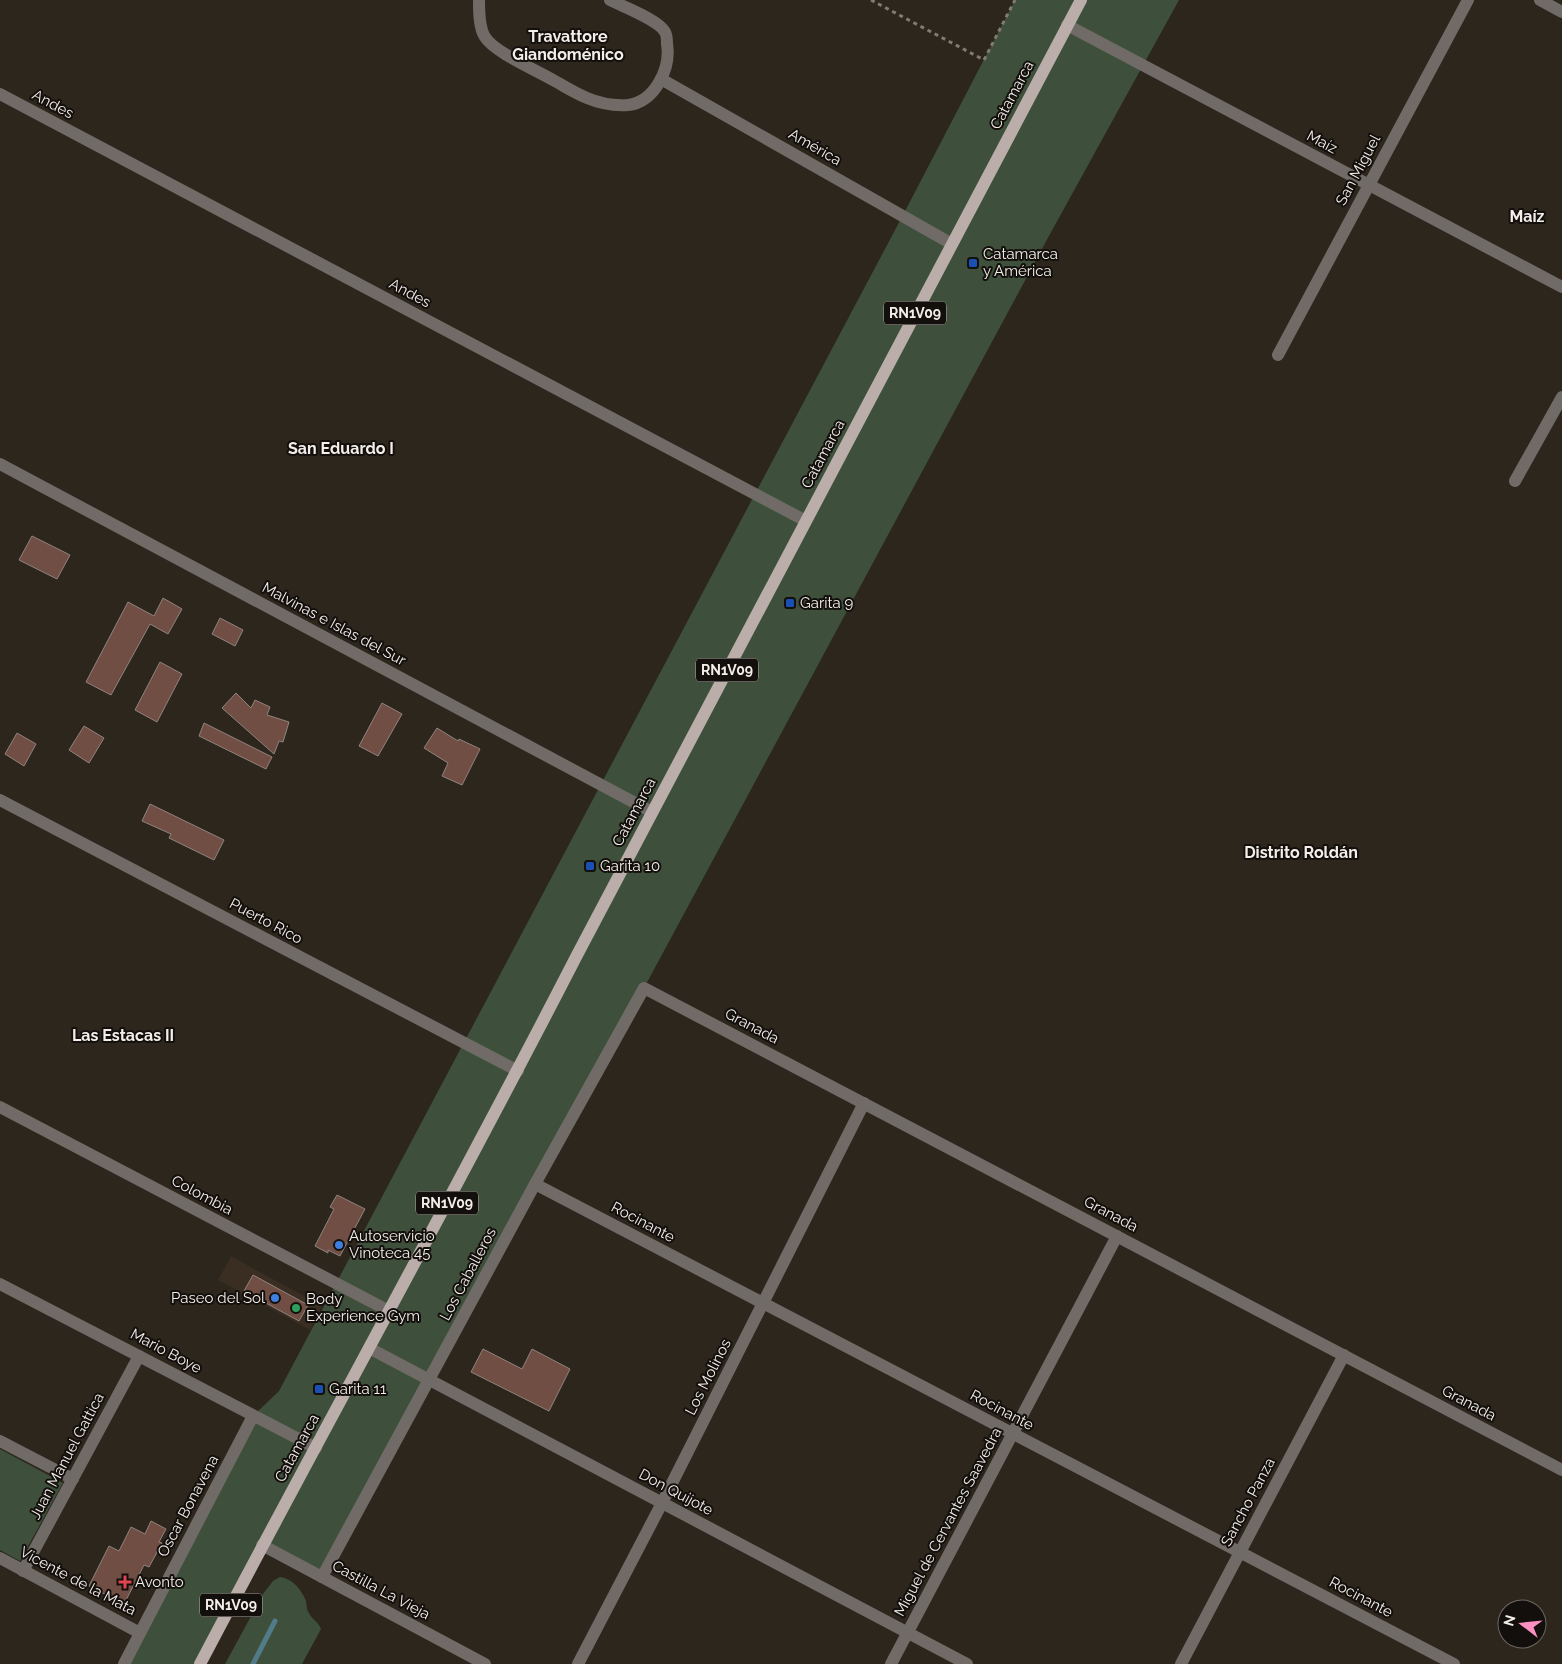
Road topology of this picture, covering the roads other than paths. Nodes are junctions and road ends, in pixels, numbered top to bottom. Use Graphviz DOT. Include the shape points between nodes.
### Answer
graph roads {
  1 [pos="479,0"];
  2 [pos="610,0"];
  3 [pos="1081,0"];
  4 [pos="1468,0"];
  5 [pos="1540,0"];
  6 [pos="1562,12"];
  7 [pos="1068,25"];
  8 [pos="662,79"];
  9 [pos="0,94"];
  10 [pos="1369,185"];
  11 [pos="952,244"];
  12 [pos="1562,287"];
  13 [pos="1278,355"];
  14 [pos="1562,397"];
  15 [pos="0,464"];
  16 [pos="1516,481"];
  17 [pos="806,522"];
  18 [pos="0,800"];
  19 [pos="652,812"];
  20 [pos="644,988"];
  21 [pos="518,1070"];
  22 [pos="864,1103"];
  23 [pos="0,1107"];
  24 [pos="535,1184"];
  25 [pos="1117,1236"];
  26 [pos="0,1284"];
  27 [pos="763,1303"];
  28 [pos="389,1311"];
  29 [pos="369,1348"];
  30 [pos="1344,1355"];
  31 [pos="139,1356"];
  32 [pos="429,1380"];
  33 [pos="254,1416"];
  34 [pos="1013,1434"];
  35 [pos="0,1440"];
  36 [pos="316,1448"];
  37 [pos="1562,1470"];
  38 [pos="73,1479"];
  39 [pos="662,1503"];
  40 [pos="262,1545"];
  41 [pos="1240,1552"];
  42 [pos="0,1558"];
  43 [pos="23,1571"];
  44 [pos="322,1577"];
  45 [pos="140,1633"];
  46 [pos="908,1633"];
  47 [pos="124,1664"];
  48 [pos="200,1664"];
  49 [pos="485,1664"];
  50 [pos="578,1664"];
  51 [pos="891,1664"];
  52 [pos="967,1664"];
  53 [pos="1181,1664"];
  54 [pos="1454,1664"];
  1 -- 8 [label="street" via="484,37 497,49 587,98 607,104 629,104 642,100"];
  2 -- 8 [label="street" via="654,20 666,33 669,52"];
  3 -- 7 [label="main road, Catamarca / RN1V09"];
  4 -- 10 [label="street, San Miguel"];
  5 -- 6 [label="street"];
  7 -- 10 [label="street, Maíz"];
  7 -- 11 [label="main road, Catamarca / RN1V09"];
  8 -- 11 [label="street, América"];
  9 -- 17 [label="street, Andes"];
  10 -- 12 [label="street, Maíz"];
  10 -- 13 [label="street, San Miguel"];
  11 -- 17 [label="main road, Catamarca / RN1V09"];
  14 -- 16 [label="street"];
  15 -- 19 [label="street, Malvinas e Islas del Sur"];
  17 -- 19 [label="main road, Catamarca / RN1V09"];
  18 -- 21 [label="street, Puerto Rico"];
  19 -- 21 [label="main road, Catamarca / RN1V09"];
  20 -- 22 [label="street, Granada"];
  20 -- 24 [label="street, Los Caballeros"];
  21 -- 28 [label="main road, Catamarca / RN1V09"];
  22 -- 25 [label="street, Granada"];
  22 -- 27 [label="street, Los Molinos"];
  23 -- 28 [label="street, Colombia"];
  24 -- 27 [label="street, Rocinante"];
  24 -- 32 [label="street, Los Caballeros"];
  25 -- 30 [label="street, Granada"];
  25 -- 34 [label="street, Miguel de Cervantes Saavedra"];
  26 -- 31 [label="street, Mario Boye"];
  27 -- 34 [label="street, Rocinante"];
  27 -- 39 [label="street, Los Molinos"];
  28 -- 29 [label="main road, Catamarca / RN1V09"];
  29 -- 32 [label="street, Don Quijote"];
  29 -- 36 [label="main road, Catamarca / RN1V09"];
  30 -- 37 [label="street, Granada"];
  30 -- 41 [label="street, Sancho Panza"];
  31 -- 33 [label="street, Mario Boye"];
  31 -- 38 [label="street, Juan Manuel Gattica"];
  32 -- 39 [label="street, Don Quijote"];
  32 -- 44 [label="street, Los Caballeros"];
  33 -- 36 [label="street, Mario Boye"];
  33 -- 45 [label="street, Oscar Bonavena"];
  34 -- 41 [label="street, Rocinante"];
  34 -- 46 [label="street, Miguel de Cervantes Saavedra"];
  35 -- 38 [label="street"];
  36 -- 40 [label="main road, Catamarca / RN1V09"];
  38 -- 43 [label="street, Juan Manuel Gattica"];
  39 -- 46 [label="street, Don Quijote"];
  39 -- 50 [label="street, Los Molinos"];
  40 -- 44 [label="street, Castilla La Vieja"];
  40 -- 48 [label="main road, Catamarca / RN1V09"];
  41 -- 53 [label="street, Sancho Panza"];
  41 -- 54 [label="street, Rocinante"];
  42 -- 43 [label="street, Vicente de la Mata"];
  43 -- 45 [label="street, Vicente de la Mata"];
  44 -- 49 [label="street, Castilla La Vieja"];
  45 -- 47 [label="street, Oscar Bonavena"];
  46 -- 51 [label="street, Miguel de Cervantes Saavedra"];
  46 -- 52 [label="street, Don Quijote"];
}
